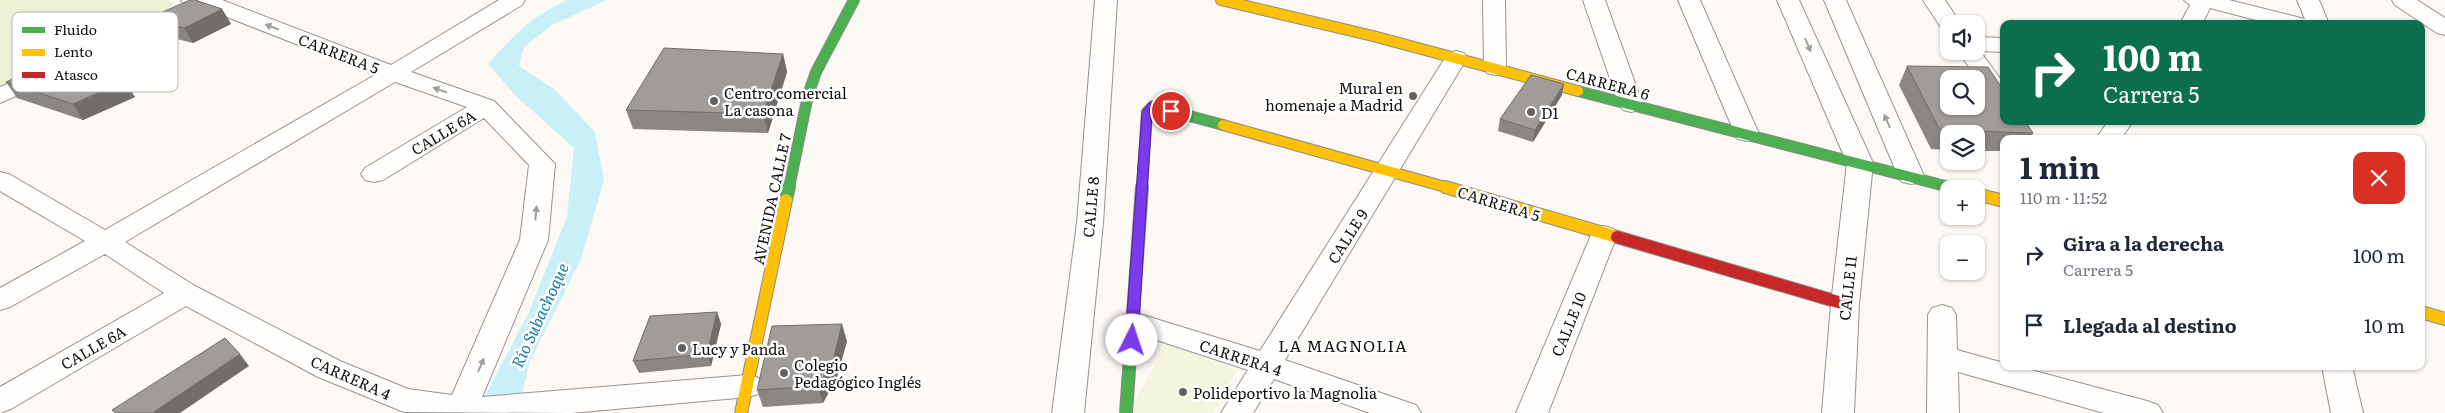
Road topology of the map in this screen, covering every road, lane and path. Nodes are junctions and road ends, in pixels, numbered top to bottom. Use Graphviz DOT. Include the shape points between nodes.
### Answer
graph roads {
  1 [pos="514,0"];
  2 [pos="854,0"];
  3 [pos="1106,0"];
  4 [pos="1221,0"];
  5 [pos="1494,0"];
  6 [pos="1594,0"];
  7 [pos="1689,0"];
  8 [pos="1788,0"];
  9 [pos="1835,0"];
  10 [pos="1934,0"];
  11 [pos="2195,0"];
  12 [pos="2204,0"];
  13 [pos="2308,0"];
  14 [pos="2403,0"];
  15 [pos="198,4"];
  16 [pos="1944,15"];
  17 [pos="2193,20"];
  18 [pos="2282,20"];
  19 [pos="2316,20"];
  20 [pos="2445,28"];
  21 [pos="1985,44"];
  22 [pos="2000,45"];
  23 [pos="1456,58"];
  24 [pos="1975,60"];
  25 [pos="1495,68"];
  26 [pos="394,74"];
  27 [pos="12,90"];
  28 [pos="2000,95"];
  29 [pos="0,96"];
  30 [pos="486,106"];
  31 [pos="1631,106"];
  32 [pos="1747,134"];
  33 [pos="1860,163"];
  34 [pos="1388,170"];
  35 [pos="374,174"];
  36 [pos="1912,176"];
  37 [pos="0,180"];
  38 [pos="1940,184"];
  39 [pos="1985,196"];
  40 [pos="2000,200"];
  41 [pos="1604,235"];
  42 [pos="106,242"];
  43 [pos="186,293"];
  44 [pos="0,300"];
  45 [pos="1845,304"];
  46 [pos="2425,313"];
  47 [pos="1942,315"];
  48 [pos="2445,319"];
  49 [pos="1133,322"];
  50 [pos="1941,357"];
  51 [pos="1268,365"];
  52 [pos="2338,370"];
  53 [pos="745,399"];
  54 [pos="0,401"];
  55 [pos="396,407"];
  56 [pos="466,409"];
  57 [pos="1068,413"];
  58 [pos="1126,413"];
  59 [pos="1237,413"];
  60 [pos="1405,413"];
  61 [pos="1532,413"];
  62 [pos="1838,413"];
  63 [pos="1942,413"];
  64 [pos="2147,413"];
  65 [pos="2347,413"];
  1 -- 26 [label="street"];
  2 -- 53 [label="street, AVENIDA CALLE 7" via="816,72 808,95"];
  3 -- 57 [label="street, CALLE 8" via="1090,223"];
  4 -- 23 [label="street, CARRERA 6"];
  5 -- 25 [label="street"];
  6 -- 31 [label="street"];
  7 -- 32 [label="street"];
  8 -- 33 [label="street, one-way"];
  36 -- 9 [label="street, one-way"];
  10 -- 16 [label="street"];
  11 -- 12 [label="street"];
  12 -- 17 [label="street"];
  12 -- 18 [label="street"];
  13 -- 19 [label="street"];
  14 -- 20 [label="street"];
  26 -- 15 [label="street, CARRERA 5, one-way"];
  21 -- 22 [label="street"];
  23 -- 25 [label="street, CARRERA 6"];
  23 -- 34 [label="street, CALLE 9"];
  24 -- 28 [label="street"];
  25 -- 31 [label="street, CARRERA 6"];
  30 -- 26 [label="street, CARRERA 5, one-way"];
  26 -- 42 [label="street"];
  27 -- 29 [label="street"];
  30 -- 35 [label="street, CALLE 6A"];
  56 -- 30 [label="street, one-way" via="534,240 542,164"];
  31 -- 32 [label="street, CARRERA 6"];
  32 -- 33 [label="street, CARRERA 6"];
  33 -- 36 [label="street, CARRERA 6"];
  33 -- 45 [label="street, CALLE 11"];
  34 -- 41 [label="street, CARRERA 5"];
  34 -- 49 [label="street, CARRERA 5" via="1153,106 1147,112"];
  34 -- 51 [label="street, CALLE 9"];
  36 -- 38 [label="street, CARRERA 6"];
  37 -- 42 [label="street, CARRERA 4"];
  39 -- 40 [label="street"];
  41 -- 45 [label="street, CARRERA 5"];
  41 -- 61 [label="street, CALLE 10"];
  42 -- 43 [label="street, CARRERA 4"];
  42 -- 44 [label="street"];
  43 -- 54 [label="street, CALLE 6A"];
  43 -- 55 [label="street, CARRERA 4"];
  45 -- 62 [label="street, CALLE 11"];
  46 -- 48 [label="street"];
  47 -- 50 [label="street"];
  49 -- 51 [label="street, CARRERA 4"];
  49 -- 58 [label="street"];
  50 -- 63 [label="street"];
  50 -- 64 [label="street"];
  51 -- 59 [label="street, CALLE 9"];
  51 -- 60 [label="street, CARRERA 4"];
  52 -- 65 [label="street"];
  53 -- 56 [label="street, CARRERA 4" via="533,404"];
  55 -- 56 [label="street, CARRERA 4"];
}
